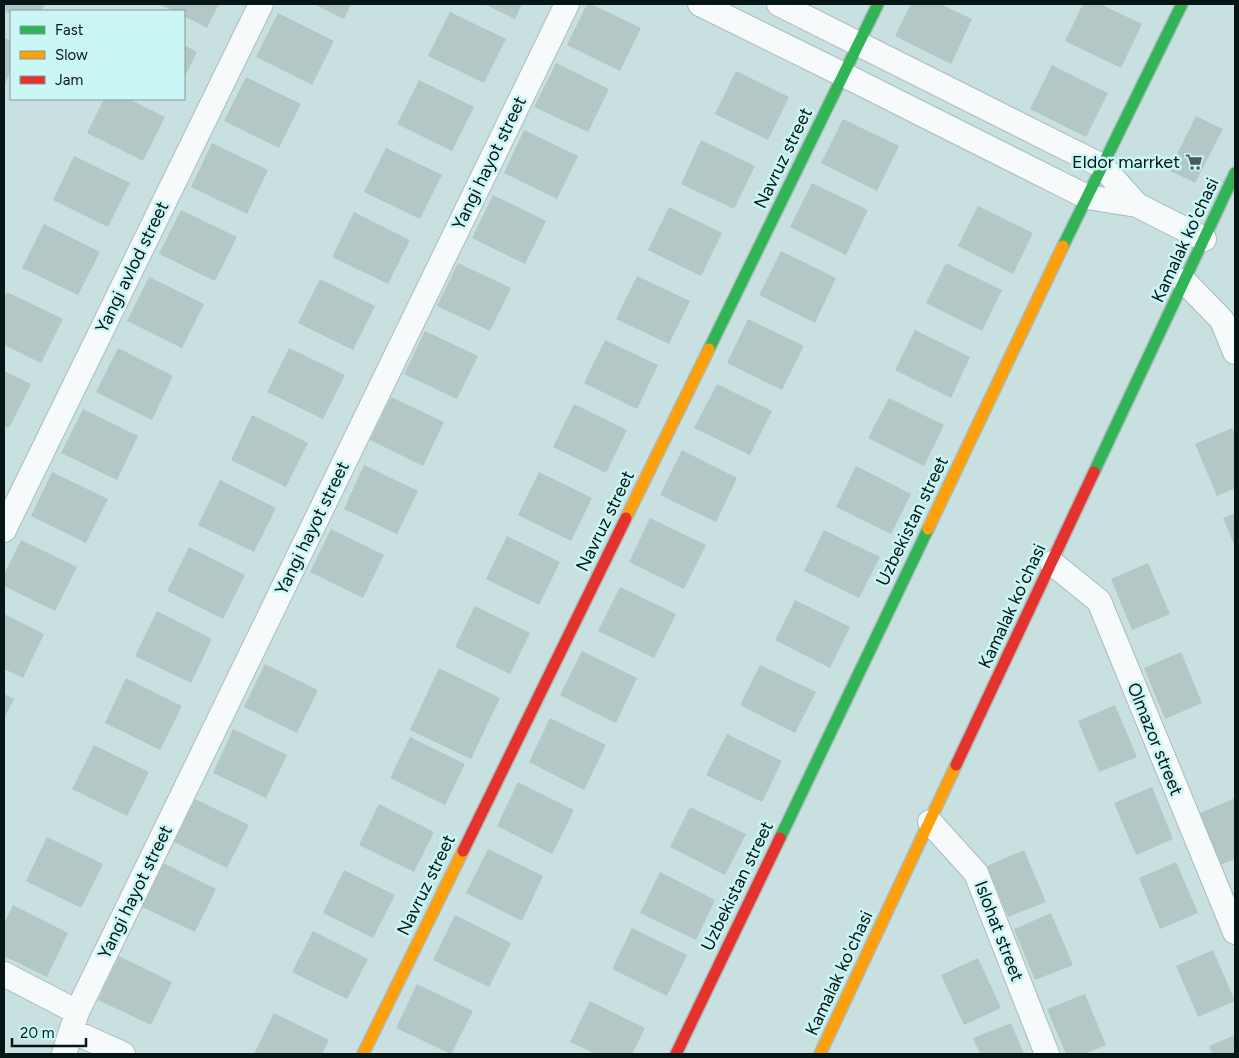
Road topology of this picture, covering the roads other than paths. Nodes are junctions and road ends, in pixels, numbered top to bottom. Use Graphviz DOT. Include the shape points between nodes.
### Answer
graph roads {
  1 [pos="261,4"];
  2 [pos="567,4"];
  3 [pos="700,4"];
  4 [pos="779,4"];
  5 [pos="878,4"];
  6 [pos="1182,4"];
  7 [pos="858,43"];
  8 [pos="844,75"];
  9 [pos="1102,166"];
  10 [pos="1235,173"];
  11 [pos="1087,197"];
  12 [pos="1137,205"];
  13 [pos="1204,239"];
  14 [pos="1184,281"];
  15 [pos="1235,352"];
  16 [pos="4,530"];
  17 [pos="1052,563"];
  18 [pos="930,822"];
  19 [pos="1235,932"];
  20 [pos="4,974"];
  21 [pos="74,1021"];
  22 [pos="64,1054"];
  23 [pos="123,1054"];
  24 [pos="363,1054"];
  25 [pos="676,1054"];
  26 [pos="820,1054"];
  27 [pos="1047,1054"];
  1 -- 16 [label="street, Yangi avlod street"];
  2 -- 21 [label="street, Yangi hayot street"];
  3 -- 8 [label="street"];
  4 -- 7 [label="street"];
  5 -- 7 [label="street, Navruz street"];
  6 -- 9 [label="street, Uzbekistan street"];
  7 -- 8 [label="street, Navruz street"];
  7 -- 9 [label="street"];
  8 -- 11 [label="street"];
  8 -- 24 [label="street, Navruz street"];
  9 -- 11 [label="street, Uzbekistan street"];
  9 -- 12 [label="street"];
  10 -- 13 [label="street, Kamalak ko'chasi"];
  11 -- 12 [label="street"];
  11 -- 25 [label="street, Uzbekistan street"];
  12 -- 13 [label="street"];
  13 -- 14 [label="street, Kamalak ko'chasi"];
  14 -- 15 [label="street" via="1222,320"];
  14 -- 17 [label="street, Kamalak ko'chasi"];
  17 -- 18 [label="street, Kamalak ko'chasi"];
  17 -- 19 [label="street, Olmazor street" via="1099,601"];
  18 -- 26 [label="street, Kamalak ko'chasi"];
  18 -- 27 [label="street, Islohat street" via="976,873"];
  20 -- 21 [label="street"];
  21 -- 22 [label="street, Yangi hayot street"];
  21 -- 23 [label="street"];
}
